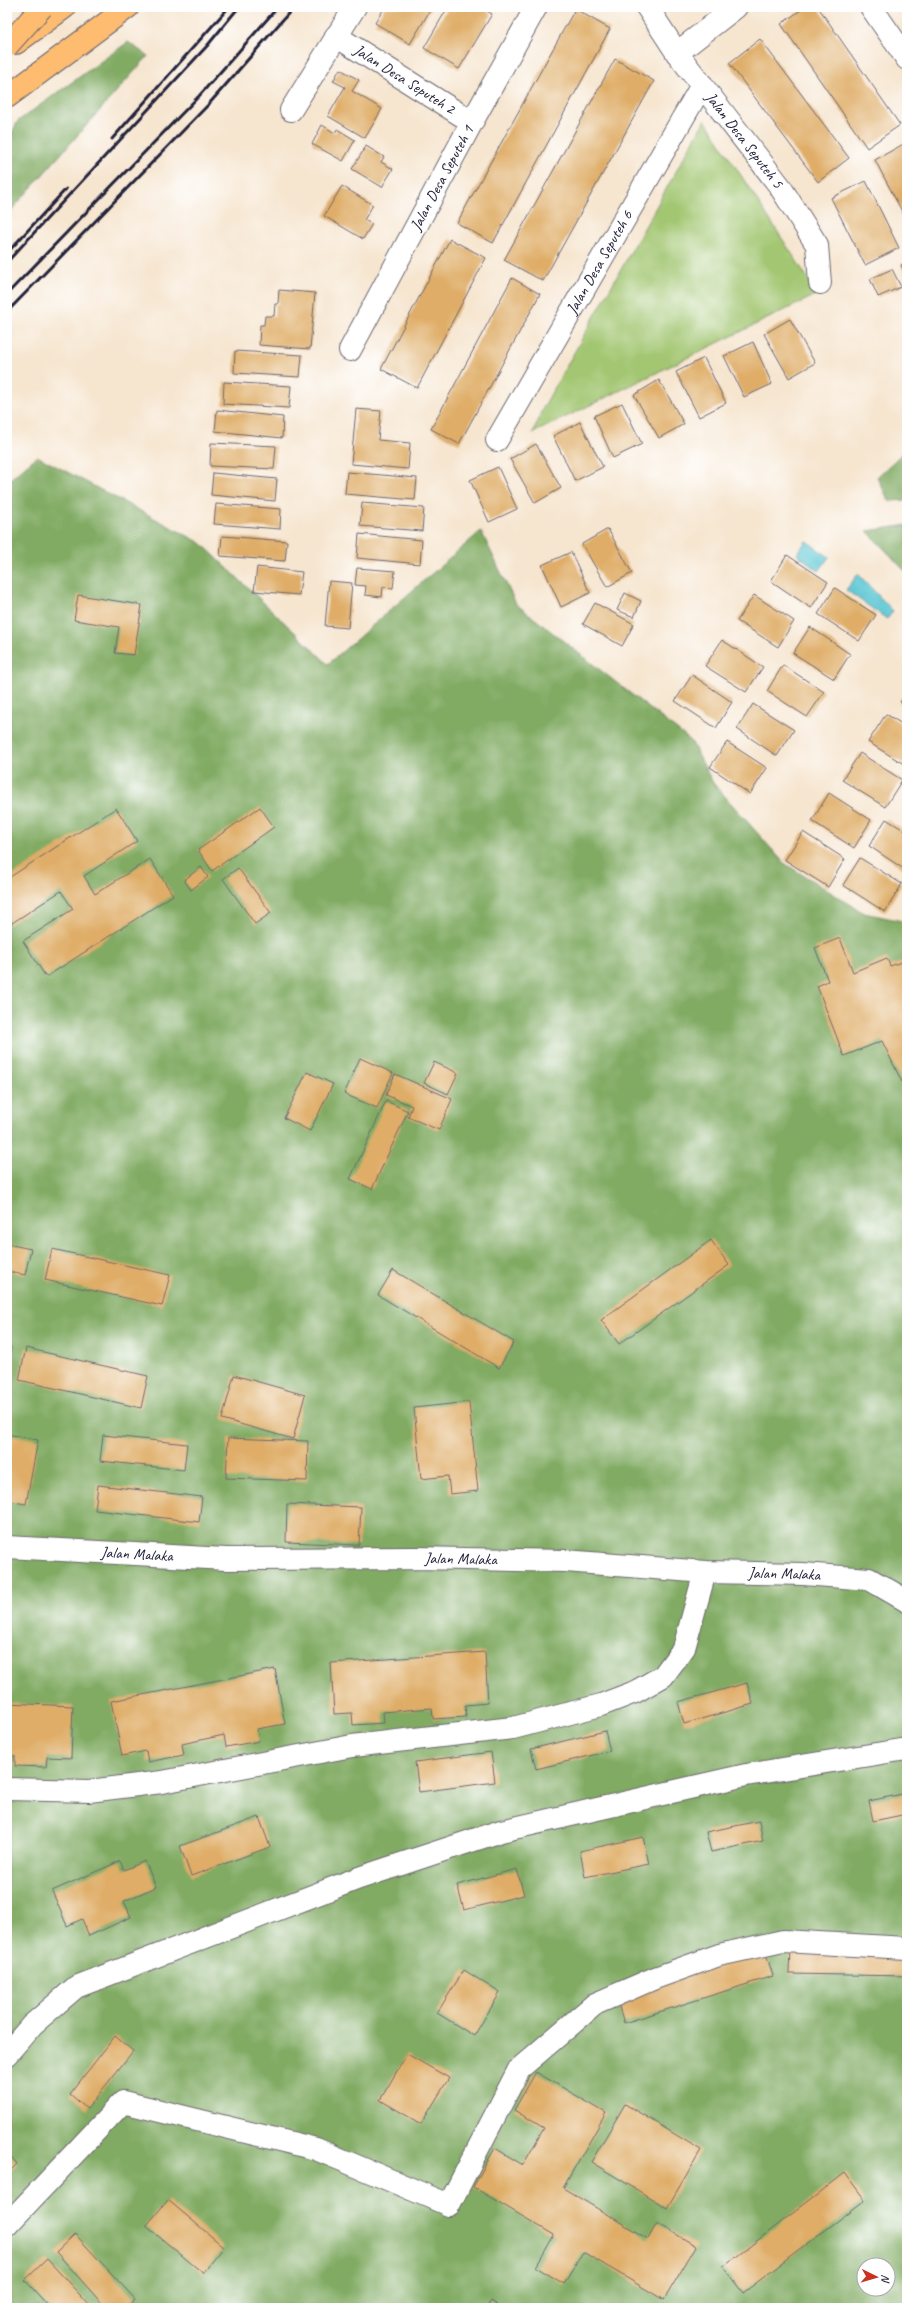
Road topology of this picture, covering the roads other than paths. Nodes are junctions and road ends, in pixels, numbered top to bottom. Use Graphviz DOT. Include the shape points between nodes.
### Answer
graph roads {
  1 [pos="42,7"];
  2 [pos="65,7"];
  3 [pos="128,7"];
  4 [pos="355,7"];
  5 [pos="536,7"];
  6 [pos="647,7"];
  7 [pos="736,7"];
  8 [pos="870,7"];
  9 [pos="336,36"];
  10 [pos="7,46"];
  11 [pos="7,50"];
  12 [pos="677,53"];
  13 [pos="907,59"];
  14 [pos="702,85"];
  15 [pos="7,97"];
  16 [pos="291,110"];
  17 [pos="472,122"];
  18 [pos="820,283"];
  19 [pos="350,350"];
  20 [pos="497,440"];
  21 [pos="7,1547"];
  22 [pos="705,1572"];
  23 [pos="907,1602"];
  24 [pos="907,1749"];
  25 [pos="7,1789"];
  26 [pos="907,1948"];
  27 [pos="7,2054"];
  28 [pos="7,2225"];
  1 -- 10 [label="highway, bridge"];
  2 -- 11 [label="highway"];
  3 -- 15 [label="highway"];
  4 -- 9 [label="street"];
  5 -- 17 [label="street, Jalan Desa Seputeh 1"];
  6 -- 12 [label="street, Jalan Desa Seputeh 5"];
  7 -- 12 [label="street"];
  8 -- 13 [label="street"];
  9 -- 16 [label="street"];
  9 -- 17 [label="street, Jalan Desa Seputeh 2"];
  12 -- 14 [label="street, Jalan Desa Seputeh 5"];
  14 -- 18 [label="street, Jalan Desa Seputeh 5" via="779,185 817,245"];
  14 -- 20 [label="street, Jalan Desa Seputeh 6"];
  17 -- 19 [label="street, Jalan Desa Seputeh 1"];
  21 -- 22 [label="street, Jalan Malaka" via="226,1559 416,1558 565,1561"];
  22 -- 23 [label="street, Jalan Malaka" via="803,1574 869,1579"];
  22 -- 25 [label="street" via="684,1648 663,1676 635,1692 601,1705 513,1728 352,1746 162,1782 89,1791"];
  24 -- 27 [label="street" via="746,1775 508,1830 359,1878 76,1987 32,2025"];
  26 -- 28 [label="street" via="783,1940 719,1955 594,2004 519,2069 449,2205 316,2149 123,2102"];
}
